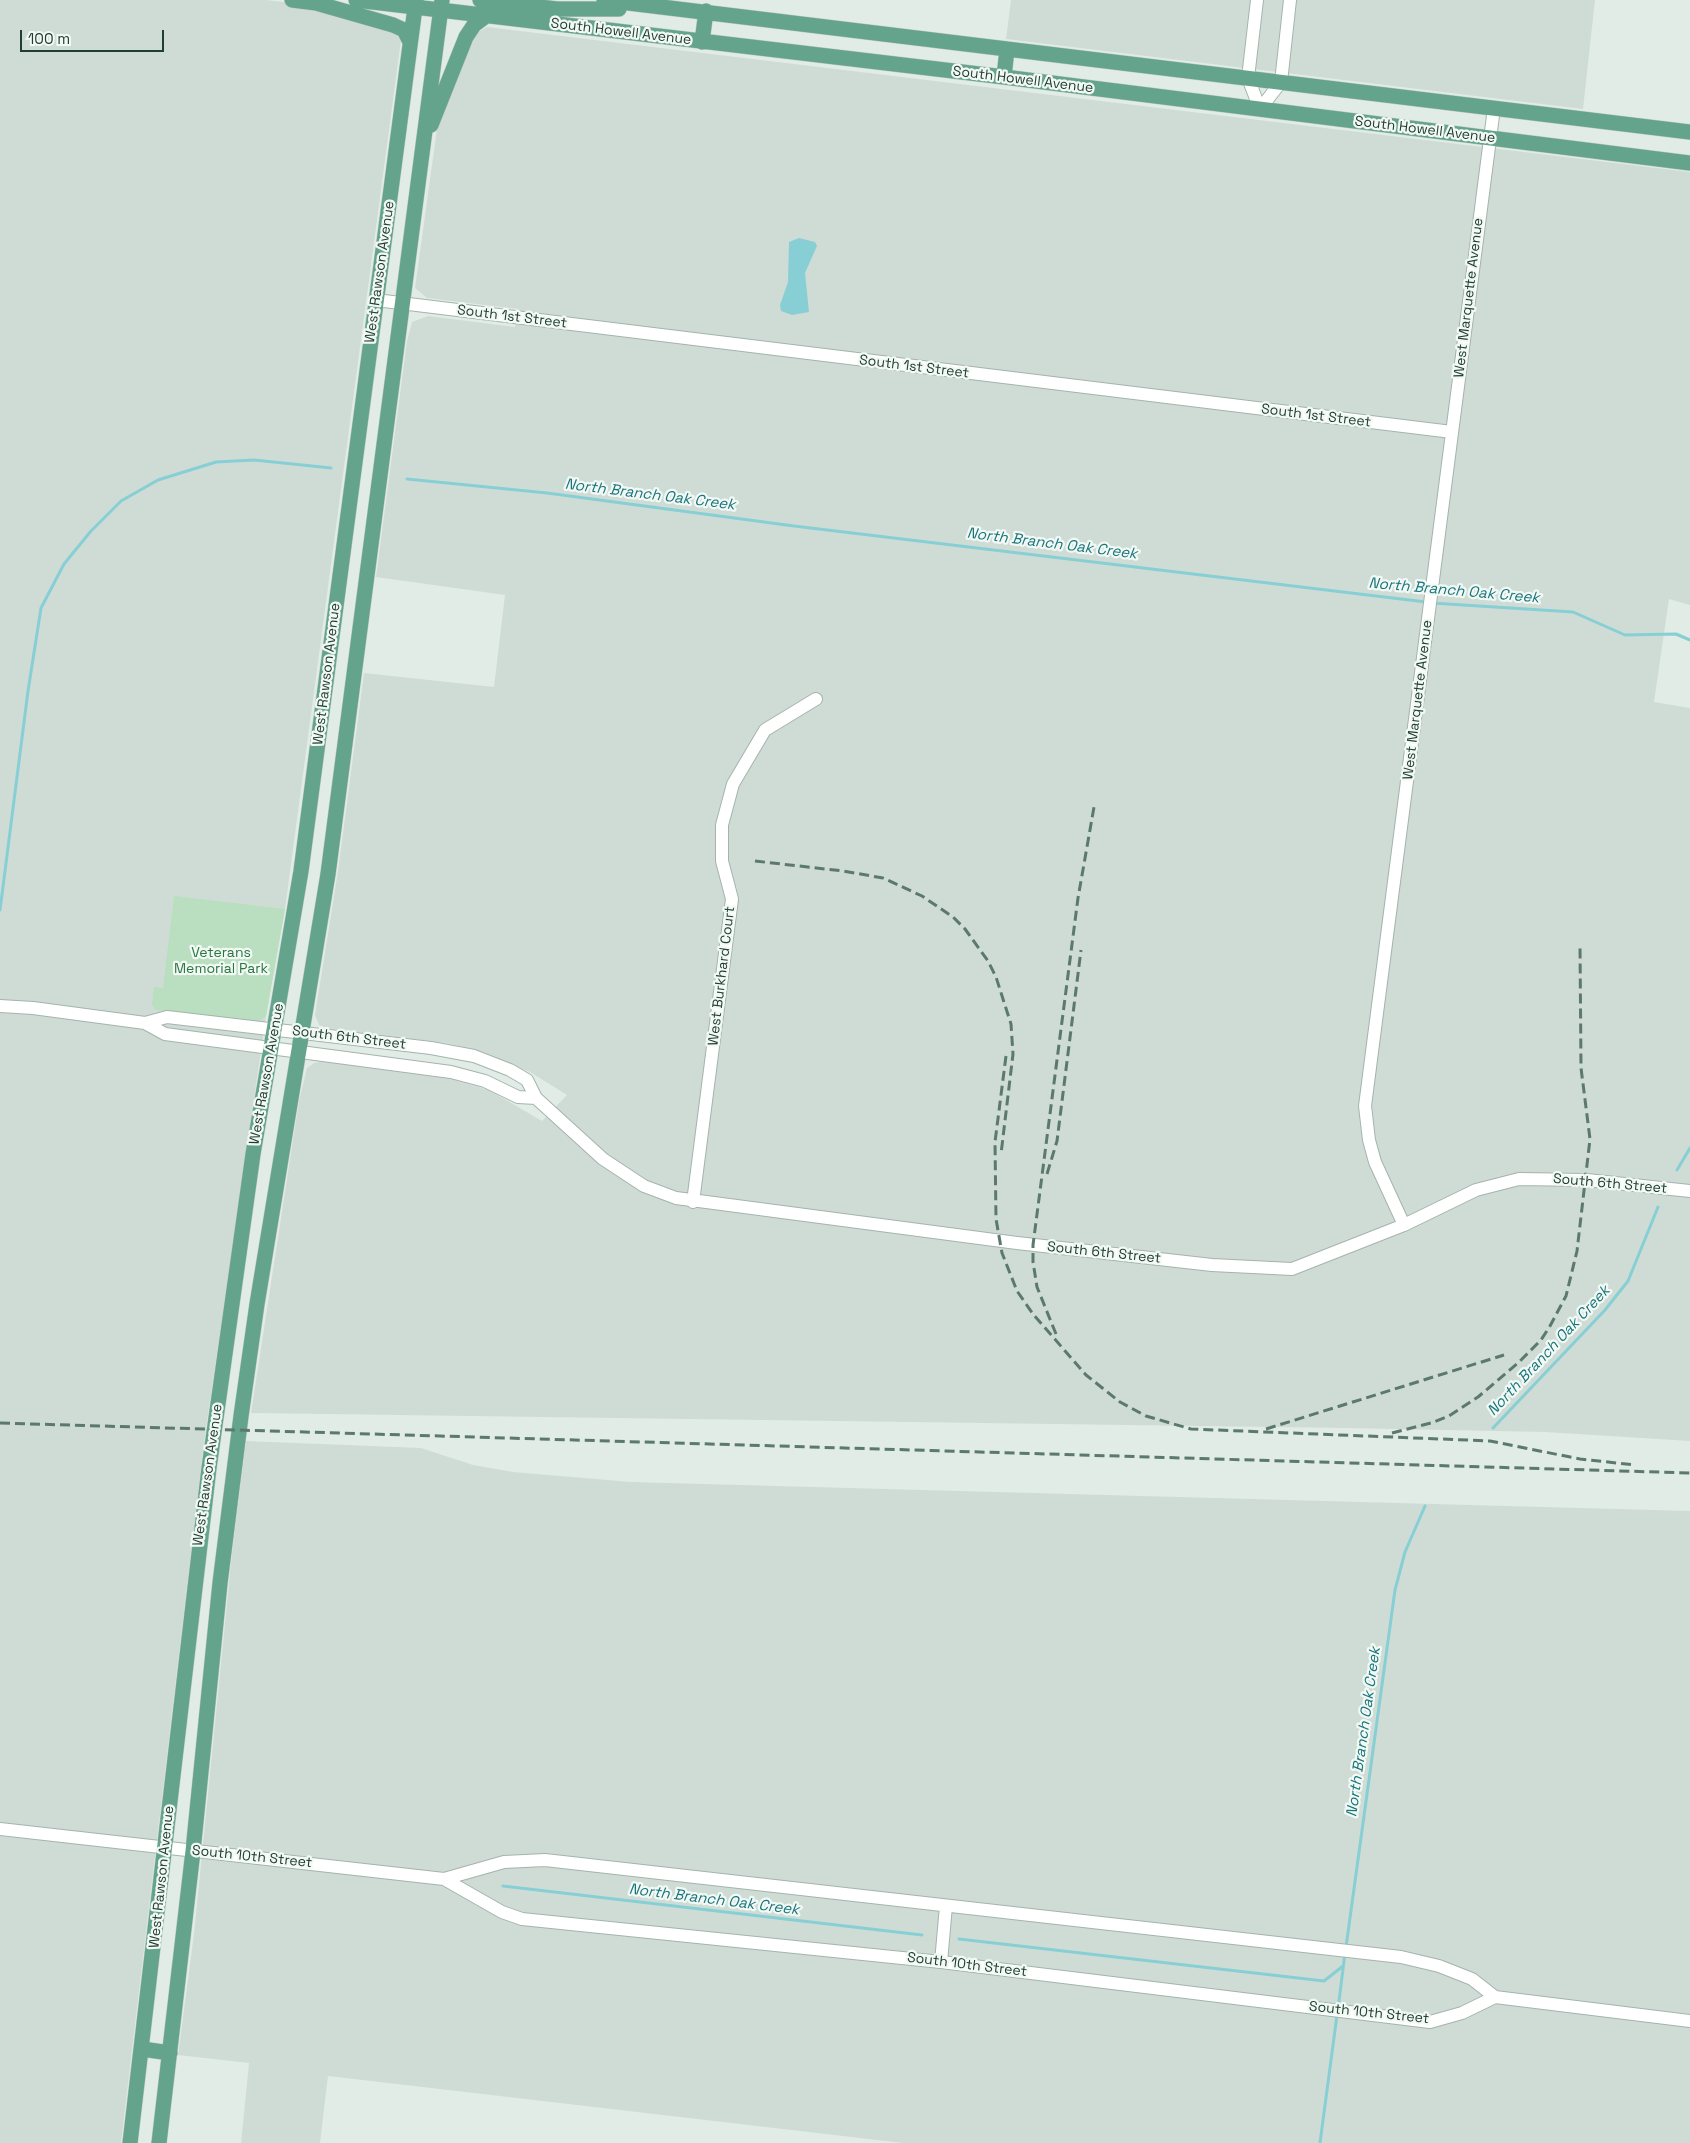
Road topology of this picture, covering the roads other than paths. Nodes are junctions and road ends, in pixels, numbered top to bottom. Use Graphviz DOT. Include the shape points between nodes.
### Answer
graph roads {
  1 [pos="292,0"];
  2 [pos="356,0"];
  3 [pos="480,0"];
  4 [pos="604,0"];
  5 [pos="1257,0"];
  6 [pos="1290,0"];
  7 [pos="415,4"];
  8 [pos="439,4"];
  9 [pos="656,6"];
  10 [pos="706,11"];
  11 [pos="486,16"];
  12 [pos="410,42"];
  13 [pos="702,42"];
  14 [pos="1008,49"];
  15 [pos="1004,77"];
  16 [pos="1248,78"];
  17 [pos="1281,82"];
  18 [pos="1260,108"];
  19 [pos="1494,108"];
  20 [pos="1690,132"];
  21 [pos="1490,138"];
  22 [pos="423,144"];
  23 [pos="1690,162"];
  24 [pos="376,300"];
  25 [pos="404,304"];
  26 [pos="1452,432"];
  27 [pos="333,629"];
  28 [pos="360,633"];
  29 [pos="816,699"];
  30 [pos="0,1006"];
  31 [pos="145,1023"];
  32 [pos="275,1029"];
  33 [pos="303,1032"];
  34 [pos="272,1048"];
  35 [pos="300,1052"];
  36 [pos="536,1098"];
  37 [pos="1690,1191"];
  38 [pos="693,1202"];
  39 [pos="1404,1225"];
  40 [pos="0,1829"];
  41 [pos="166,1848"];
  42 [pos="193,1851"];
  43 [pos="444,1879"];
  44 [pos="946,1906"];
  45 [pos="941,1962"];
  46 [pos="1495,1997"];
  47 [pos="1690,2021"];
  48 [pos="142,2049"];
  49 [pos="170,2053"];
  50 [pos="130,2143"];
  51 [pos="159,2143"];
  1 -- 12 [label="main road" via="316,3 393,26 404,30"];
  2 -- 7 [label="main road, South Howell Avenue"];
  3 -- 9 [label="main road" via="557,9 625,10"];
  4 -- 9 [label="main road, South Howell Avenue"];
  5 -- 16 [label="street"];
  6 -- 17 [label="street"];
  7 -- 8 [label="main road, South Howell Avenue"];
  7 -- 12 [label="main road, West Rawson Avenue"];
  8 -- 11 [label="main road, South Howell Avenue"];
  8 -- 22 [label="main road, West Rawson Avenue"];
  9 -- 10 [label="main road, South Howell Avenue"];
  10 -- 13 [label="main road"];
  10 -- 14 [label="main road, South Howell Avenue"];
  11 -- 13 [label="main road, South Howell Avenue"];
  11 -- 22 [label="main road" via="466,37"];
  12 -- 24 [label="main road, West Rawson Avenue"];
  13 -- 15 [label="main road, South Howell Avenue"];
  14 -- 15 [label="main road"];
  14 -- 16 [label="main road, South Howell Avenue"];
  15 -- 18 [label="main road, South Howell Avenue"];
  16 -- 17 [label="main road, South Howell Avenue"];
  16 -- 18 [label="street"];
  17 -- 18 [label="street"];
  17 -- 19 [label="main road, South Howell Avenue"];
  18 -- 21 [label="main road, South Howell Avenue"];
  19 -- 20 [label="main road, South Howell Avenue"];
  19 -- 21 [label="street, West Marquette Avenue"];
  21 -- 23 [label="main road, South Howell Avenue"];
  21 -- 26 [label="street, West Marquette Avenue"];
  22 -- 25 [label="main road, West Rawson Avenue"];
  24 -- 25 [label="street, South 1st Street"];
  24 -- 27 [label="main road, West Rawson Avenue"];
  25 -- 26 [label="street, South 1st Street"];
  25 -- 28 [label="main road, West Rawson Avenue"];
  26 -- 39 [label="street, West Marquette Avenue" via="1365,1106 1375,1162"];
  27 -- 28 [label="main road"];
  27 -- 32 [label="main road, West Rawson Avenue" via="302,862"];
  28 -- 33 [label="main road, West Rawson Avenue" via="331,855"];
  29 -- 38 [label="street, West Burkhard Court" via="765,730 734,784 722,825 722,861 732,899"];
  30 -- 31 [label="street, South 6th Street"];
  31 -- 32 [label="street, South 6th Street" via="167,1017"];
  31 -- 34 [label="street, South 6th Street" via="165,1034"];
  32 -- 33 [label="street, South 6th Street"];
  32 -- 34 [label="main road, West Rawson Avenue"];
  33 -- 35 [label="main road, West Rawson Avenue"];
  33 -- 36 [label="street, South 6th Street" via="474,1056 527,1080"];
  34 -- 35 [label="street, South 6th Street"];
  34 -- 41 [label="main road, West Rawson Avenue" via="244,1214 208,1478 188,1630"];
  35 -- 36 [label="street, South 6th Street" via="451,1072 485,1081 518,1097"];
  35 -- 42 [label="main road, West Rawson Avenue" via="256,1304 241,1416 220,1583"];
  36 -- 38 [label="street, South 6th Street" via="630,1178 660,1193"];
  37 -- 39 [label="street, South 6th Street" via="1587,1180 1519,1179 1476,1190"];
  38 -- 39 [label="street, South 6th Street" via="1212,1265 1292,1269"];
  40 -- 41 [label="street, South 10th Street"];
  41 -- 42 [label="street, South 10th Street"];
  41 -- 48 [label="main road, West Rawson Avenue"];
  42 -- 43 [label="street, South 10th Street"];
  42 -- 49 [label="main road, West Rawson Avenue"];
  43 -- 44 [label="street, South 10th Street" via="504,1862 545,1860"];
  43 -- 45 [label="street, South 10th Street" via="502,1912 522,1919"];
  44 -- 45 [label="street"];
  44 -- 46 [label="street, South 10th Street" via="1401,1957 1472,1979"];
  45 -- 46 [label="street, South 10th Street" via="1430,2022 1462,2013"];
  46 -- 47 [label="street"];
  48 -- 49 [label="main road"];
  48 -- 50 [label="main road, West Rawson Avenue"];
  49 -- 51 [label="main road, West Rawson Avenue"];
}
